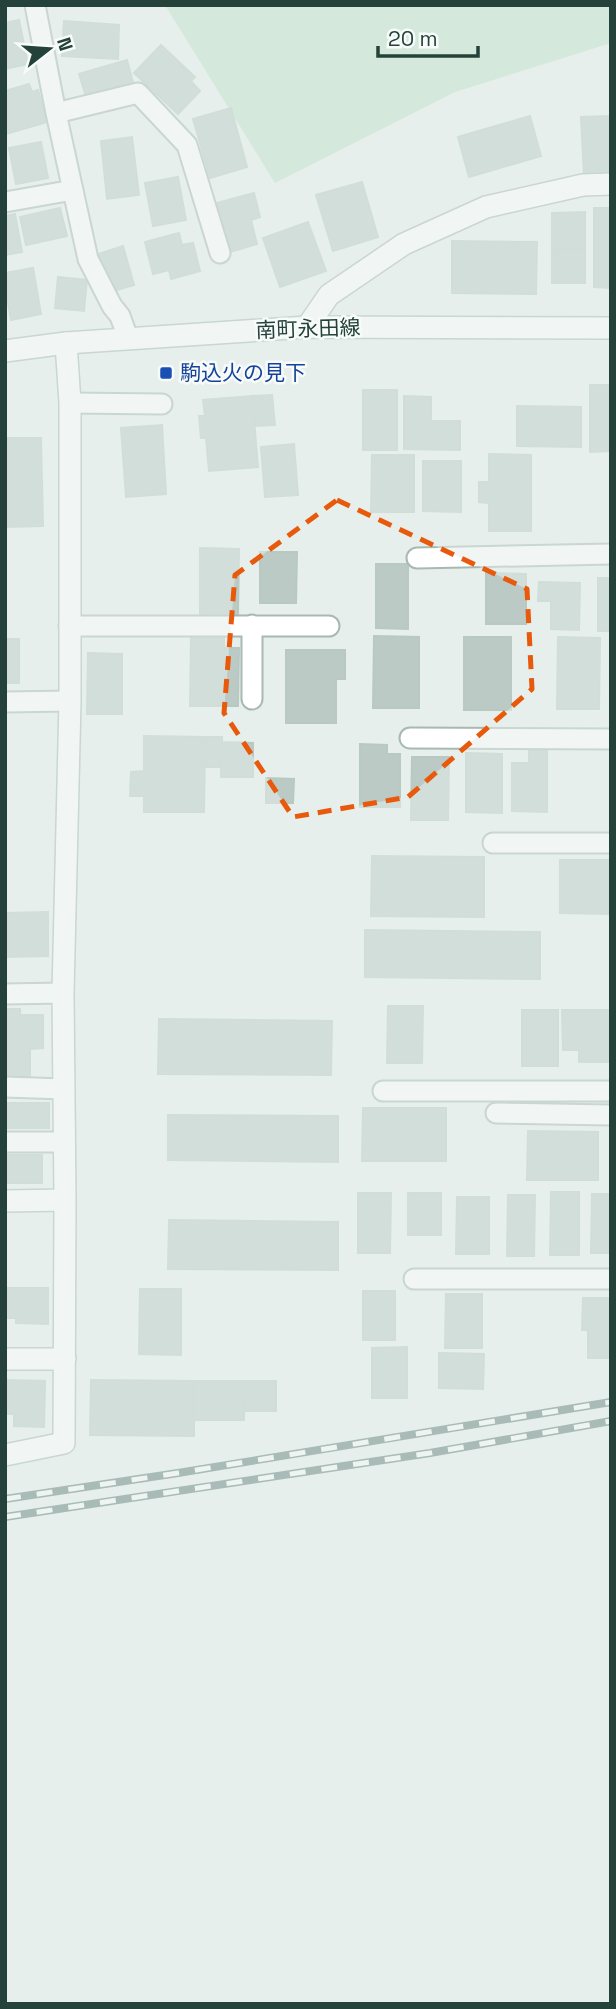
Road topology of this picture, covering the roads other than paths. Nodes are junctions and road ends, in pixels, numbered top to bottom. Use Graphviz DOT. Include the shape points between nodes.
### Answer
graph roads {
  1 [pos="35,5"];
  2 [pos="56,113"];
  3 [pos="611,184"];
  4 [pos="73,190"];
  5 [pos="5,202"];
  6 [pos="220,253"];
  7 [pos="307,327"];
  8 [pos="611,328"];
  9 [pos="128,338"];
  10 [pos="66,343"];
  11 [pos="5,351"];
  12 [pos="70,403"];
  13 [pos="162,404"];
  14 [pos="611,554"];
  15 [pos="417,558"];
  16 [pos="252,625"];
  17 [pos="69,626"];
  18 [pos="329,626"];
  19 [pos="252,699"];
  20 [pos="69,701"];
  21 [pos="5,702"];
  22 [pos="410,738"];
  23 [pos="611,739"];
  24 [pos="611,842"];
  25 [pos="493,843"];
  26 [pos="63,993"];
  27 [pos="5,994"];
  28 [pos="5,1087"];
  29 [pos="64,1088"];
  30 [pos="383,1091"];
  31 [pos="611,1091"];
  32 [pos="496,1113"];
  33 [pos="611,1115"];
  34 [pos="5,1142"];
  35 [pos="64,1142"];
  36 [pos="65,1200"];
  37 [pos="5,1201"];
  38 [pos="414,1279"];
  39 [pos="611,1279"];
  40 [pos="5,1359"];
  41 [pos="65,1359"];
  42 [pos="5,1455"];
  1 -- 2 [label="lane"];
  2 -- 4 [label="lane"];
  2 -- 6 [label="lane" via="138,93 187,145"];
  3 -- 7 [label="street" via="583,185 486,207 404,244 329,295"];
  4 -- 5 [label="lane"];
  4 -- 9 [label="lane" via="88,259"];
  7 -- 8 [label="street, 南町永田線"];
  7 -- 9 [label="street, 南町永田線"];
  9 -- 10 [label="street, 南町永田線"];
  10 -- 11 [label="street, 南町永田線"];
  10 -- 12 [label="street"];
  12 -- 13 [label="lane"];
  12 -- 17 [label="street"];
  14 -- 15 [label="lane"];
  16 -- 17 [label="lane"];
  16 -- 18 [label="lane"];
  16 -- 19 [label="lane"];
  17 -- 20 [label="street"];
  20 -- 21 [label="lane"];
  20 -- 26 [label="street"];
  22 -- 23 [label="lane"];
  24 -- 25 [label="lane"];
  26 -- 27 [label="lane"];
  26 -- 29 [label="street"];
  28 -- 29 [label="lane"];
  29 -- 35 [label="street"];
  30 -- 31 [label="lane"];
  32 -- 33 [label="lane"];
  34 -- 35 [label="lane"];
  35 -- 36 [label="street"];
  36 -- 37 [label="street"];
  36 -- 41 [label="street"];
  38 -- 39 [label="lane"];
  40 -- 41 [label="street"];
  41 -- 42 [label="street" via="64,1443"];
}
